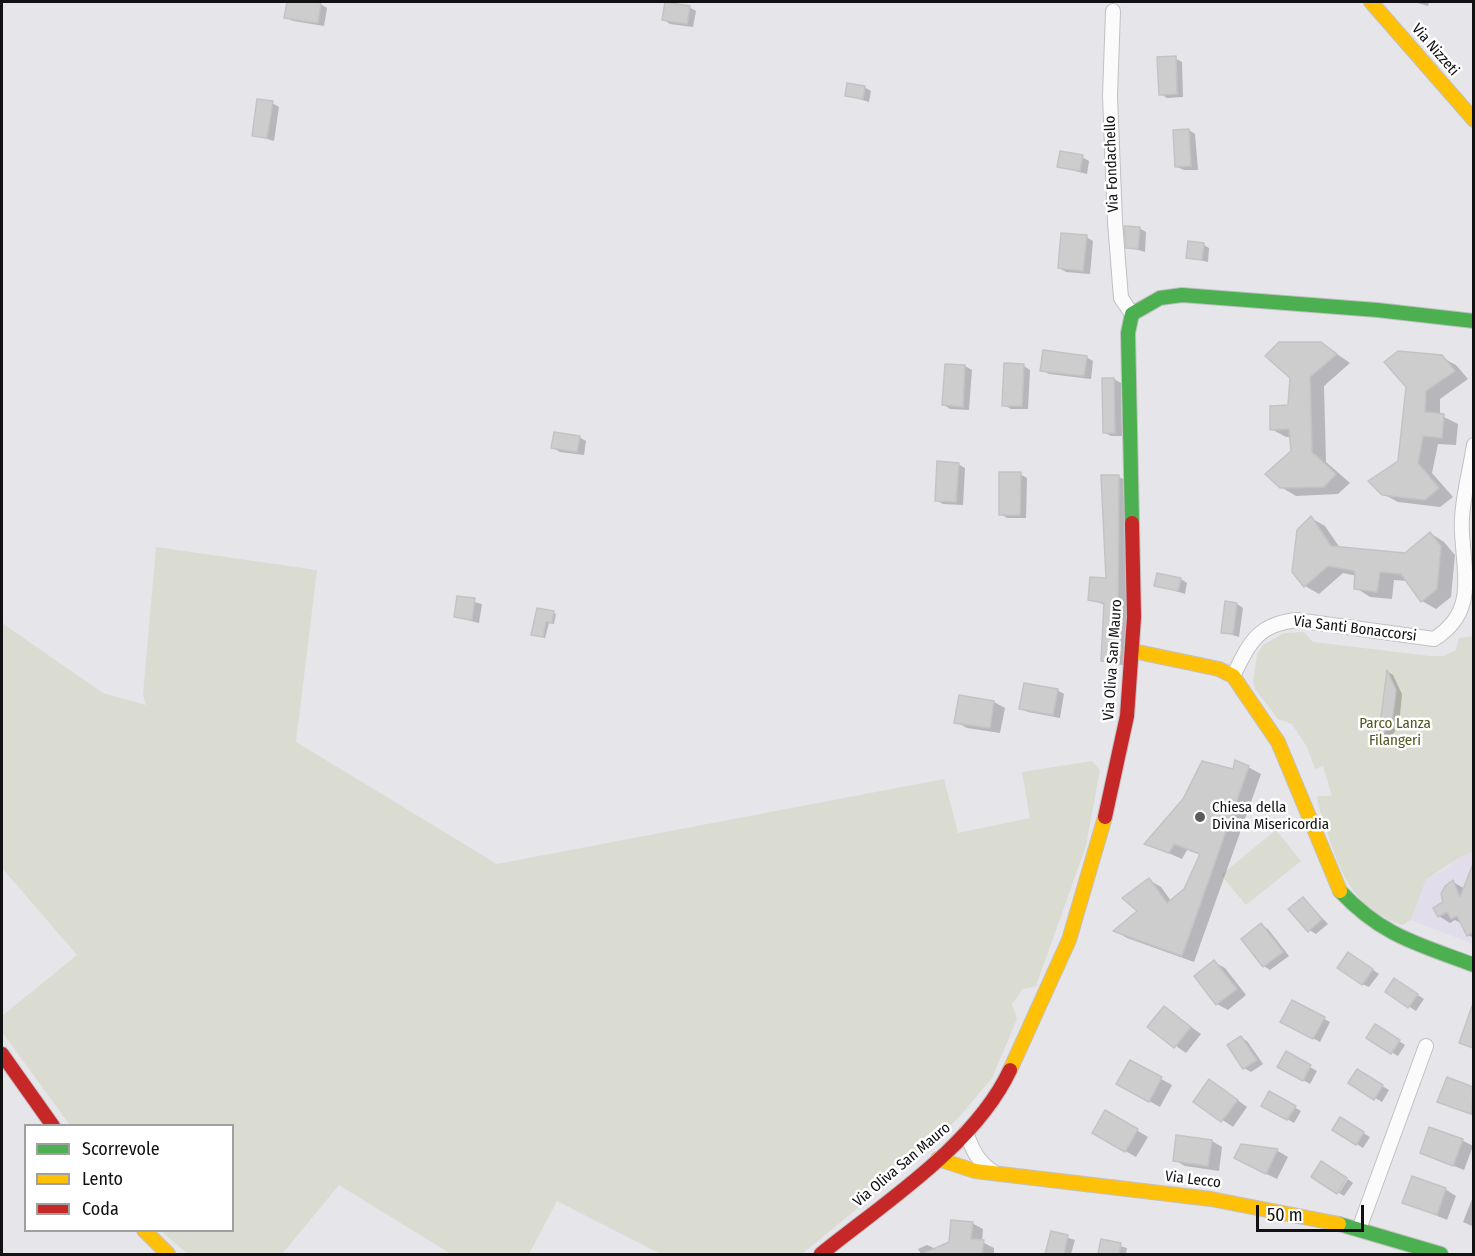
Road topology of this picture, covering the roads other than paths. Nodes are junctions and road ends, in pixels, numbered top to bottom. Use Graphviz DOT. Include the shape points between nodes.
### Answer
graph roads {
  1 [pos="1371,2"];
  2 [pos="1113,11"];
  3 [pos="1473,120"];
  4 [pos="1132,314"];
  5 [pos="1473,321"];
  6 [pos="1473,445"];
  7 [pos="1133,651"];
  8 [pos="1233,676"];
  9 [pos="1473,965"];
  10 [pos="1426,1046"];
  11 [pos="2,1054"];
  12 [pos="52,1124"];
  13 [pos="966,1132"];
  14 [pos="938,1159"];
  15 [pos="999,1174"];
  16 [pos="1359,1229"];
  17 [pos="146,1232"];
  18 [pos="168,1254"];
  19 [pos="821,1254"];
  20 [pos="1441,1254"];
  1 -- 3 [label="street, Via Nizzeti"];
  2 -- 4 [label="street, Via Fondachello" via="1110,96 1115,222 1121,298"];
  4 -- 5 [label="street" via="1160,298 1182,295"];
  4 -- 7 [label="street, Via Oliva San Mauro" via="1128,333"];
  6 -- 8 [label="street, Via Santi Bonaccorsi" via="1462,532 1473,592 1468,612 1453,631 1434,639 1296,620 1274,623 1254,638"];
  7 -- 8 [label="street" via="1219,669"];
  7 -- 13 [label="street, Via Oliva San Mauro" via="1119,764 1069,940 1005,1080"];
  8 -- 9 [label="street" via="1278,742 1340,891 1361,914 1388,932"];
  10 -- 16 [label="street"];
  11 -- 12 [label="street"];
  13 -- 14 [label="street, Via Oliva San Mauro"];
  13 -- 15 [label="street" via="983,1166"];
  14 -- 15 [label="street, Via Lecco"];
  14 -- 19 [label="street, Via Oliva San Mauro"];
  15 -- 16 [label="street, Via Lecco" via="1232,1202"];
  16 -- 20 [label="street, Via Lecco"];
  17 -- 18 [label="street"];
}
